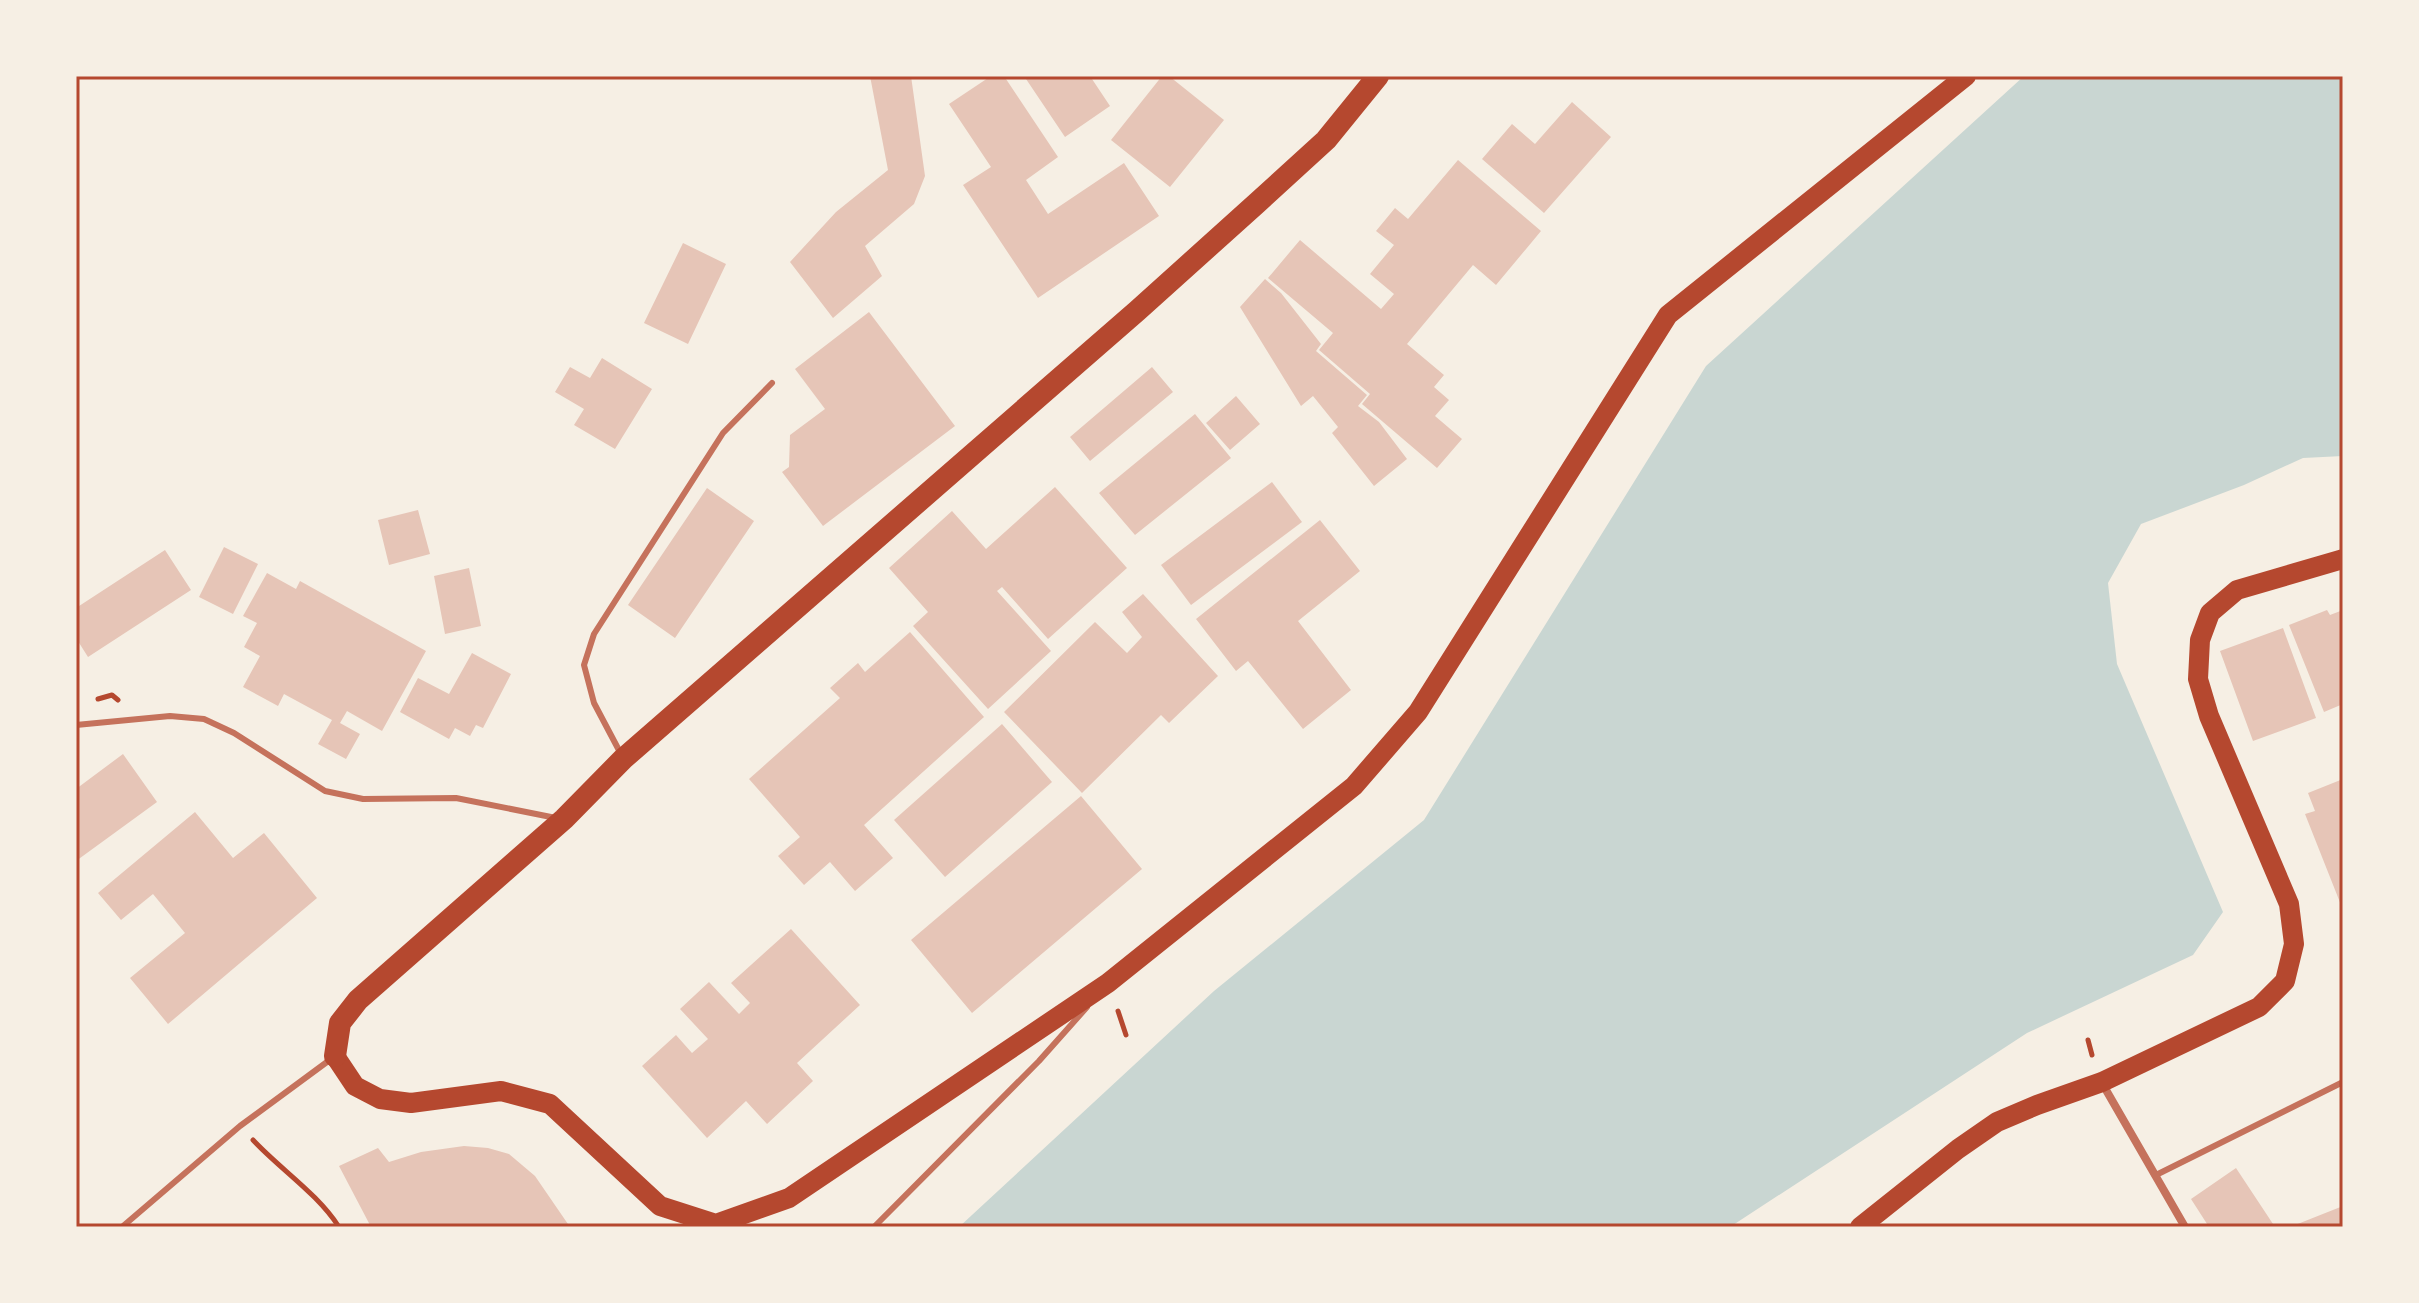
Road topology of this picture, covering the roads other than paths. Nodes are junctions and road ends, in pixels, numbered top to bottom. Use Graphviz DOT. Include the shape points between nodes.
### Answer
graph roads {
  1 [pos="1378,76"];
  2 [pos="1966,76"];
  3 [pos="772,383"];
  4 [pos="2343,559"];
  5 [pos="76,725"];
  6 [pos="623,759"];
  7 [pos="564,819"];
  8 [pos="1108,983"];
  9 [pos="335,1056"];
  10 [pos="2102,1082"];
  11 [pos="2343,1082"];
  12 [pos="2156,1175"];
  13 [pos="122,1227"];
  14 [pos="874,1227"];
  15 [pos="1860,1227"];
  16 [pos="2185,1227"];
  1 -- 6 [label="highway" via="1326,140 1246,213"];
  2 -- 8 [label="main road" via="1668,315 1418,712 1354,786"];
  3 -- 6 [label="lane" via="723,433 594,634 584,665 594,703"];
  4 -- 10 [label="main road" via="2237,590 2210,613 2200,640 2198,679 2209,716 2289,904 2294,944 2285,981 2259,1007"];
  5 -- 7 [label="lane" via="170,716 204,719 325,791 363,799 456,798"];
  6 -- 7 [label="highway"];
  7 -- 9 [label="highway" via="358,1000 340,1023"];
  8 -- 9 [label="main road" via="789,1198 716,1224 660,1206 550,1104 501,1091 411,1103 380,1099 355,1086"];
  8 -- 14 [label="lane" via="1039,1061"];
  9 -- 13 [label="lane" via="240,1126"];
  10 -- 12 [label="street"];
  10 -- 15 [label="main road" via="1997,1122"];
  11 -- 12 [label="lane"];
  12 -- 16 [label="street"];
}
